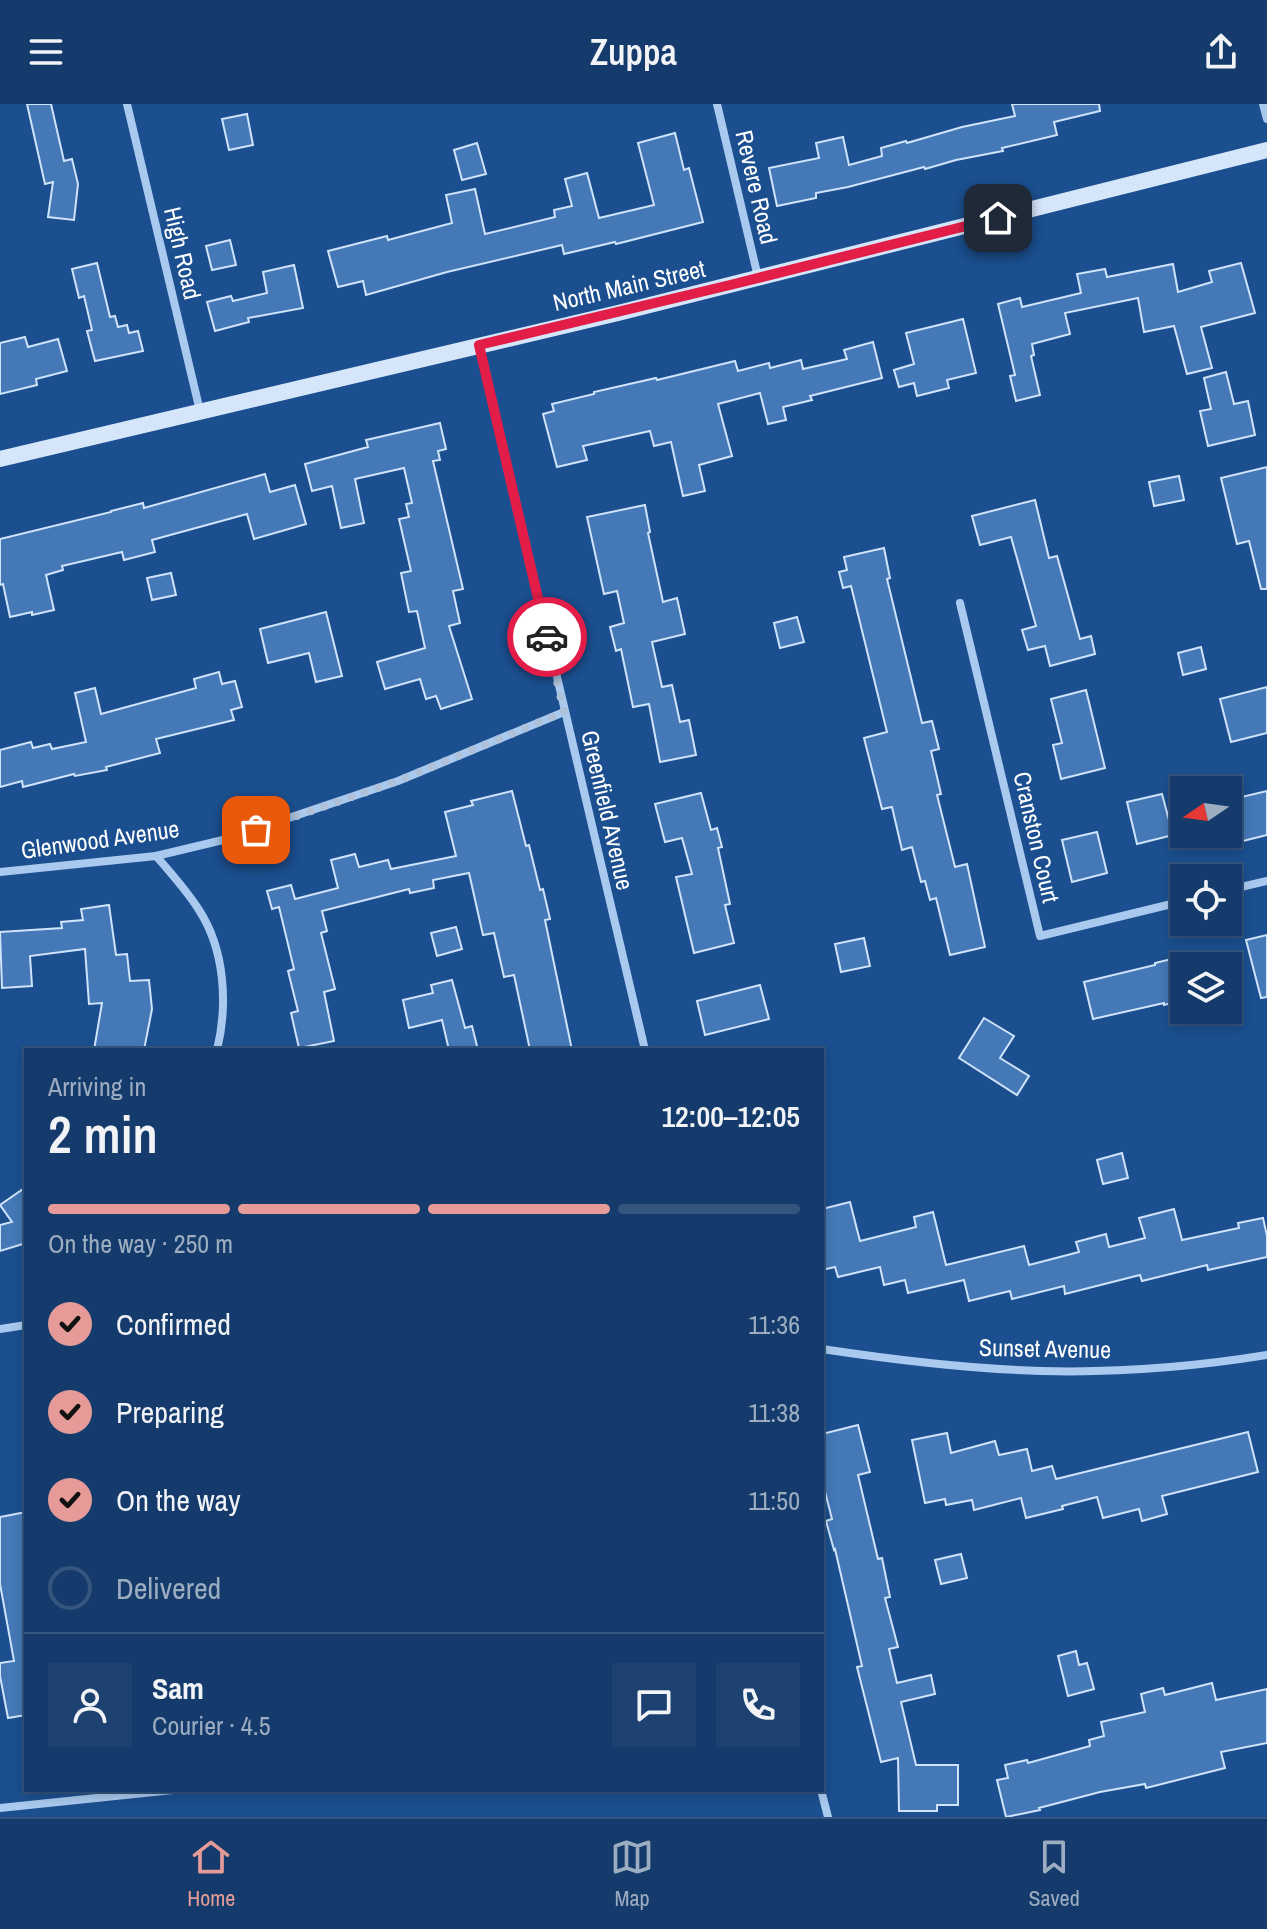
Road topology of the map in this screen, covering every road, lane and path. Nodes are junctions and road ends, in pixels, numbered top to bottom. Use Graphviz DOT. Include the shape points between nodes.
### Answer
graph roads {
  1 [pos="127,104"];
  2 [pos="717,104"];
  3 [pos="1263,104"];
  4 [pos="1267,119"];
  5 [pos="1267,150"];
  6 [pos="759,278"];
  7 [pos="479,345"];
  8 [pos="200,411"];
  9 [pos="0,459"];
  10 [pos="960,603"];
  11 [pos="564,712"];
  12 [pos="156,856"];
  13 [pos="0,872"];
  14 [pos="1267,881"];
  15 [pos="1242,887"];
  16 [pos="1170,904"];
  17 [pos="217,1048"];
  18 [pos="645,1048"];
  19 [pos="24,1325"];
  20 [pos="0,1329"];
  21 [pos="824,1349"];
  22 [pos="1267,1355"];
  23 [pos="146,1792"];
  24 [pos="822,1792"];
  25 [pos="0,1808"];
  26 [pos="828,1817"];
  1 -- 8 [label="street, High Road"];
  2 -- 6 [label="street, Revere Road"];
  3 -- 4 [label="street"];
  5 -- 6 [label="street, North Main Street"];
  6 -- 7 [label="street, North Main Street"];
  7 -- 8 [label="street, North Main Street"];
  7 -- 11 [label="street, Greenfield Avenue"];
  8 -- 9 [label="street, North Main Street"];
  10 -- 16 [label="street, Cranston Court" via="1040,936"];
  11 -- 12 [label="street, Glenwood Avenue" via="368,792 227,839"];
  11 -- 18 [label="street, Greenfield Avenue"];
  12 -- 13 [label="street, Glenwood Avenue"];
  12 -- 17 [label="street" via="200,911 222,971"];
  14 -- 15 [label="street"];
  19 -- 20 [label="street"];
  21 -- 22 [label="street, Sunset Avenue" via="937,1365 1041,1371 1123,1370"];
  23 -- 25 [label="street"];
  24 -- 26 [label="street"];
}
